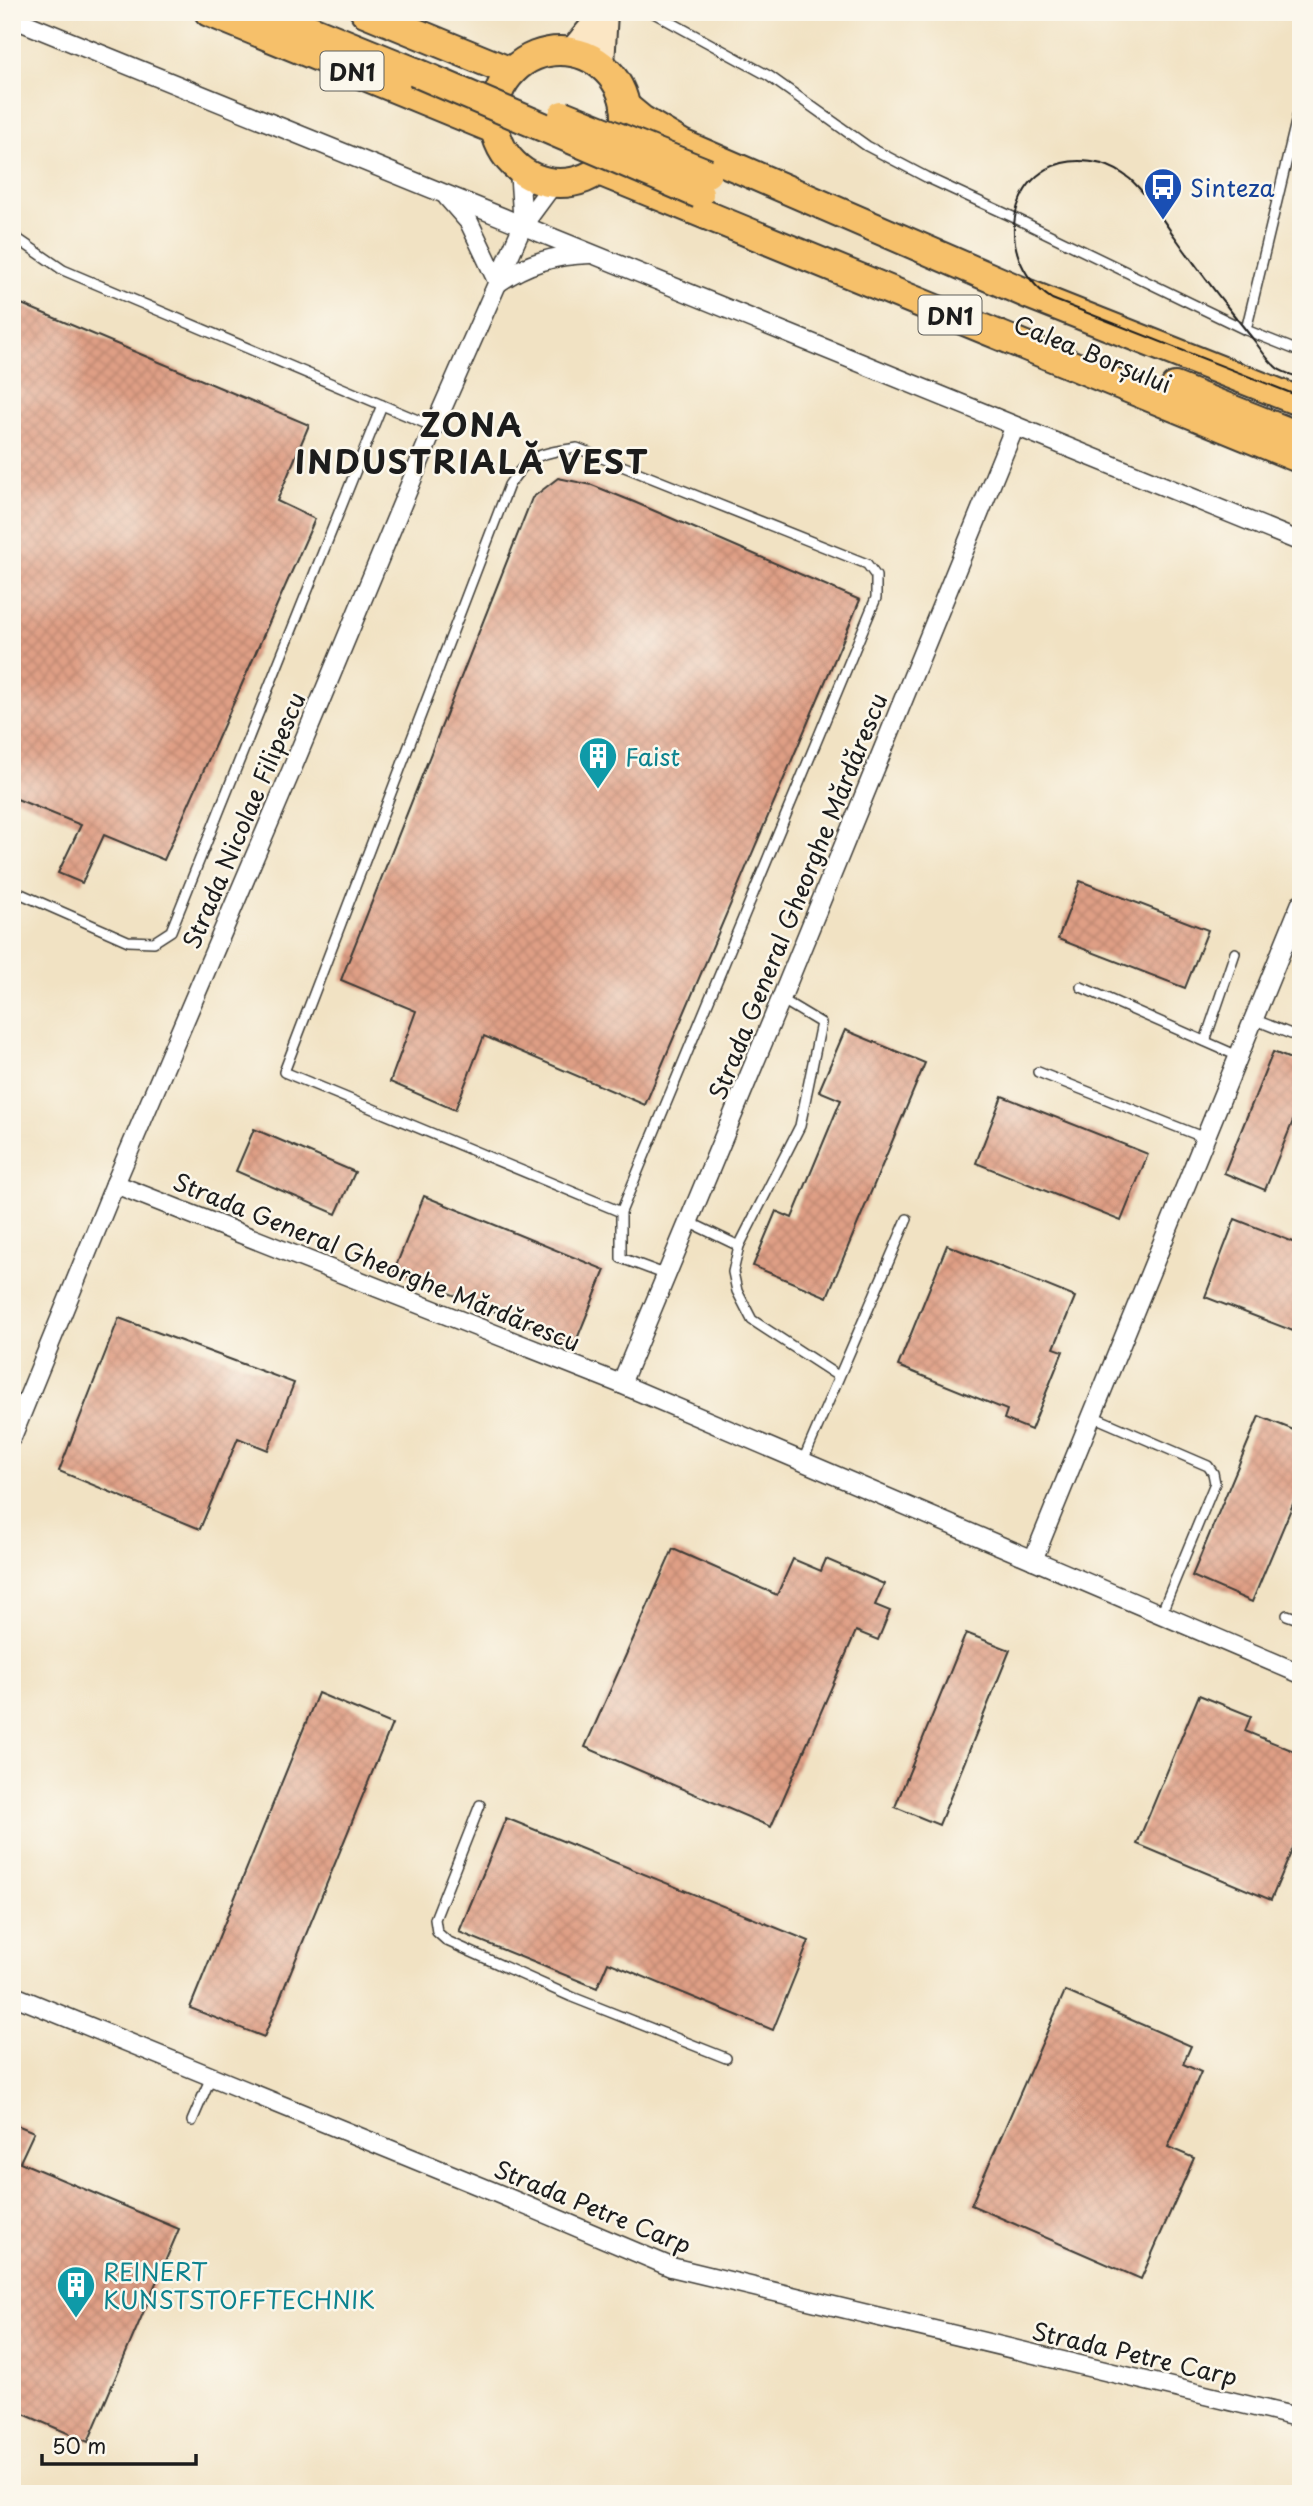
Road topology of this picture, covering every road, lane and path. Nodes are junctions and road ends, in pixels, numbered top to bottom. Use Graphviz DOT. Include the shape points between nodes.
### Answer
graph roads {
  1 [pos="209,12"];
  2 [pos="267,12"];
  3 [pos="312,12"];
  4 [pos="365,12"];
  5 [pos="605,12"];
  6 [pos="652,12"];
  7 [pos="12,18"];
  8 [pos="571,52"];
  9 [pos="418,65"];
  10 [pos="601,65"];
  11 [pos="511,72"];
  12 [pos="1301,101"];
  13 [pos="625,106"];
  14 [pos="495,129"];
  15 [pos="519,169"];
  16 [pos="599,171"];
  17 [pos="554,183"];
  18 [pos="703,183"];
  19 [pos="442,192"];
  20 [pos="523,225"];
  21 [pos="12,235"];
  22 [pos="596,254"];
  23 [pos="498,283"];
  24 [pos="1246,330"];
  25 [pos="1301,352"];
  26 [pos="1301,402"];
  27 [pos="382,405"];
  28 [pos="1301,413"];
  29 [pos="1015,426"];
  30 [pos="434,427"];
  31 [pos="1301,437"];
  32 [pos="1301,459"];
  33 [pos="1301,542"];
  34 [pos="12,890"];
  35 [pos="1301,903"];
  36 [pos="1296,927"];
  37 [pos="1235,953"];
  38 [pos="1081,987"];
  39 [pos="782,999"];
  40 [pos="1253,1019"];
  41 [pos="1301,1038"];
  42 [pos="1205,1041"];
  43 [pos="1238,1056"];
  44 [pos="1038,1072"];
  45 [pos="1205,1138"];
  46 [pos="115,1184"];
  47 [pos="621,1212"];
  48 [pos="907,1219"];
  49 [pos="689,1222"];
  50 [pos="739,1246"];
  51 [pos="667,1275"];
  52 [pos="838,1376"];
  53 [pos="621,1384"];
  54 [pos="1092,1416"];
  55 [pos="12,1437"];
  56 [pos="802,1463"];
  57 [pos="1033,1560"];
  58 [pos="1161,1614"];
  59 [pos="1287,1615"];
  60 [pos="1301,1620"];
  61 [pos="1301,1674"];
  62 [pos="480,1805"];
  63 [pos="12,1995"];
  64 [pos="726,2057"];
  65 [pos="211,2077"];
  66 [pos="192,2121"];
  67 [pos="1301,2418"];
  1 -- 14 [label="main road, DN1"];
  2 -- 9 [label="main road, Calea Borșului / DN1"];
  3 -- 9 [label="main road, Calea Borșului / DN1"];
  4 -- 11 [label="main road, DN1"];
  5 -- 8 [label="street"];
  5 -- 10 [label="street"];
  6 -- 24 [label="lane" via="769,76 867,146"];
  7 -- 19 [label="street"];
  8 -- 10 [label="main road"];
  8 -- 11 [label="main road" via="538,55"];
  9 -- 18 [label="main road, Calea Borșului / DN1, bridge"];
  10 -- 13 [label="main road, DN1" via="617,84"];
  11 -- 14 [label="main road" via="496,99"];
  12 -- 24 [label="lane"];
  13 -- 16 [label="main road" via="621,142"];
  13 -- 26 [label="main road, DN1" via="656,130 695,150 1028,294"];
  14 -- 15 [label="main road" via="502,149"];
  15 -- 17 [label="main road"];
  15 -- 20 [label="street, Strada Nicolae Filipescu"];
  16 -- 17 [label="main road" via="578,181"];
  16 -- 32 [label="main road, DN1"];
  17 -- 20 [label="street, Strada Nicolae Filipescu"];
  18 -- 28 [label="main road, Calea Borșului / DN1"];
  18 -- 31 [label="main road, Calea Borșului / DN1"];
  19 -- 20 [label="street"];
  19 -- 23 [label="street" via="469,222"];
  20 -- 22 [label="street"];
  20 -- 23 [label="street, Strada Nicolae Filipescu"];
  21 -- 27 [label="lane" via="62,270"];
  22 -- 23 [label="street" via="550,258 519,268"];
  22 -- 29 [label="street"];
  23 -- 30 [label="street, Strada Nicolae Filipescu"];
  24 -- 25 [label="lane"];
  27 -- 30 [label="lane"];
  27 -- 34 [label="lane" via="171,931 154,942 128,941"];
  29 -- 33 [label="street"];
  29 -- 39 [label="street, Strada General Gheorghe Mărdărescu"];
  30 -- 46 [label="street, Strada Nicolae Filipescu"];
  35 -- 36 [label="street"];
  36 -- 40 [label="street"];
  37 -- 42 [label="lane"];
  38 -- 42 [label="lane"];
  39 -- 49 [label="street, Strada General Gheorghe Mărdărescu"];
  39 -- 50 [label="lane" via="821,1023 800,1126"];
  40 -- 41 [label="lane"];
  40 -- 43 [label="street"];
  42 -- 43 [label="lane"];
  43 -- 45 [label="street"];
  44 -- 45 [label="lane"];
  45 -- 54 [label="street"];
  46 -- 53 [label="street, Strada General Gheorghe Mărdărescu"];
  46 -- 55 [label="street, Strada Nicolae Filipescu"];
  47 -- 47 [label="lane" via="284,1072 509,485 521,466 544,452 576,448 867,564 876,576 876,598"];
  47 -- 51 [label="lane" via="621,1258"];
  48 -- 52 [label="lane"];
  49 -- 50 [label="lane"];
  49 -- 51 [label="street, Strada General Gheorghe Mărdărescu"];
  50 -- 52 [label="lane" via="733,1272 752,1320"];
  51 -- 53 [label="street, Strada General Gheorghe Mărdărescu"];
  52 -- 56 [label="lane"];
  53 -- 56 [label="street, Strada General Gheorghe Mărdărescu"];
  54 -- 57 [label="street"];
  54 -- 58 [label="lane" via="1208,1466 1213,1473 1215,1483"];
  56 -- 57 [label="street, Strada General Gheorghe Mărdărescu"];
  57 -- 58 [label="street, Strada General Gheorghe Mărdărescu"];
  58 -- 61 [label="street, Strada General Gheorghe Mărdărescu"];
  59 -- 60 [label="lane"];
  62 -- 64 [label="lane" via="435,1919 437,1932 447,1941 572,1997"];
  63 -- 65 [label="street, Strada Petre Carp"];
  65 -- 66 [label="lane"];
  65 -- 67 [label="street, Strada Petre Carp" via="671,2267"];
}
